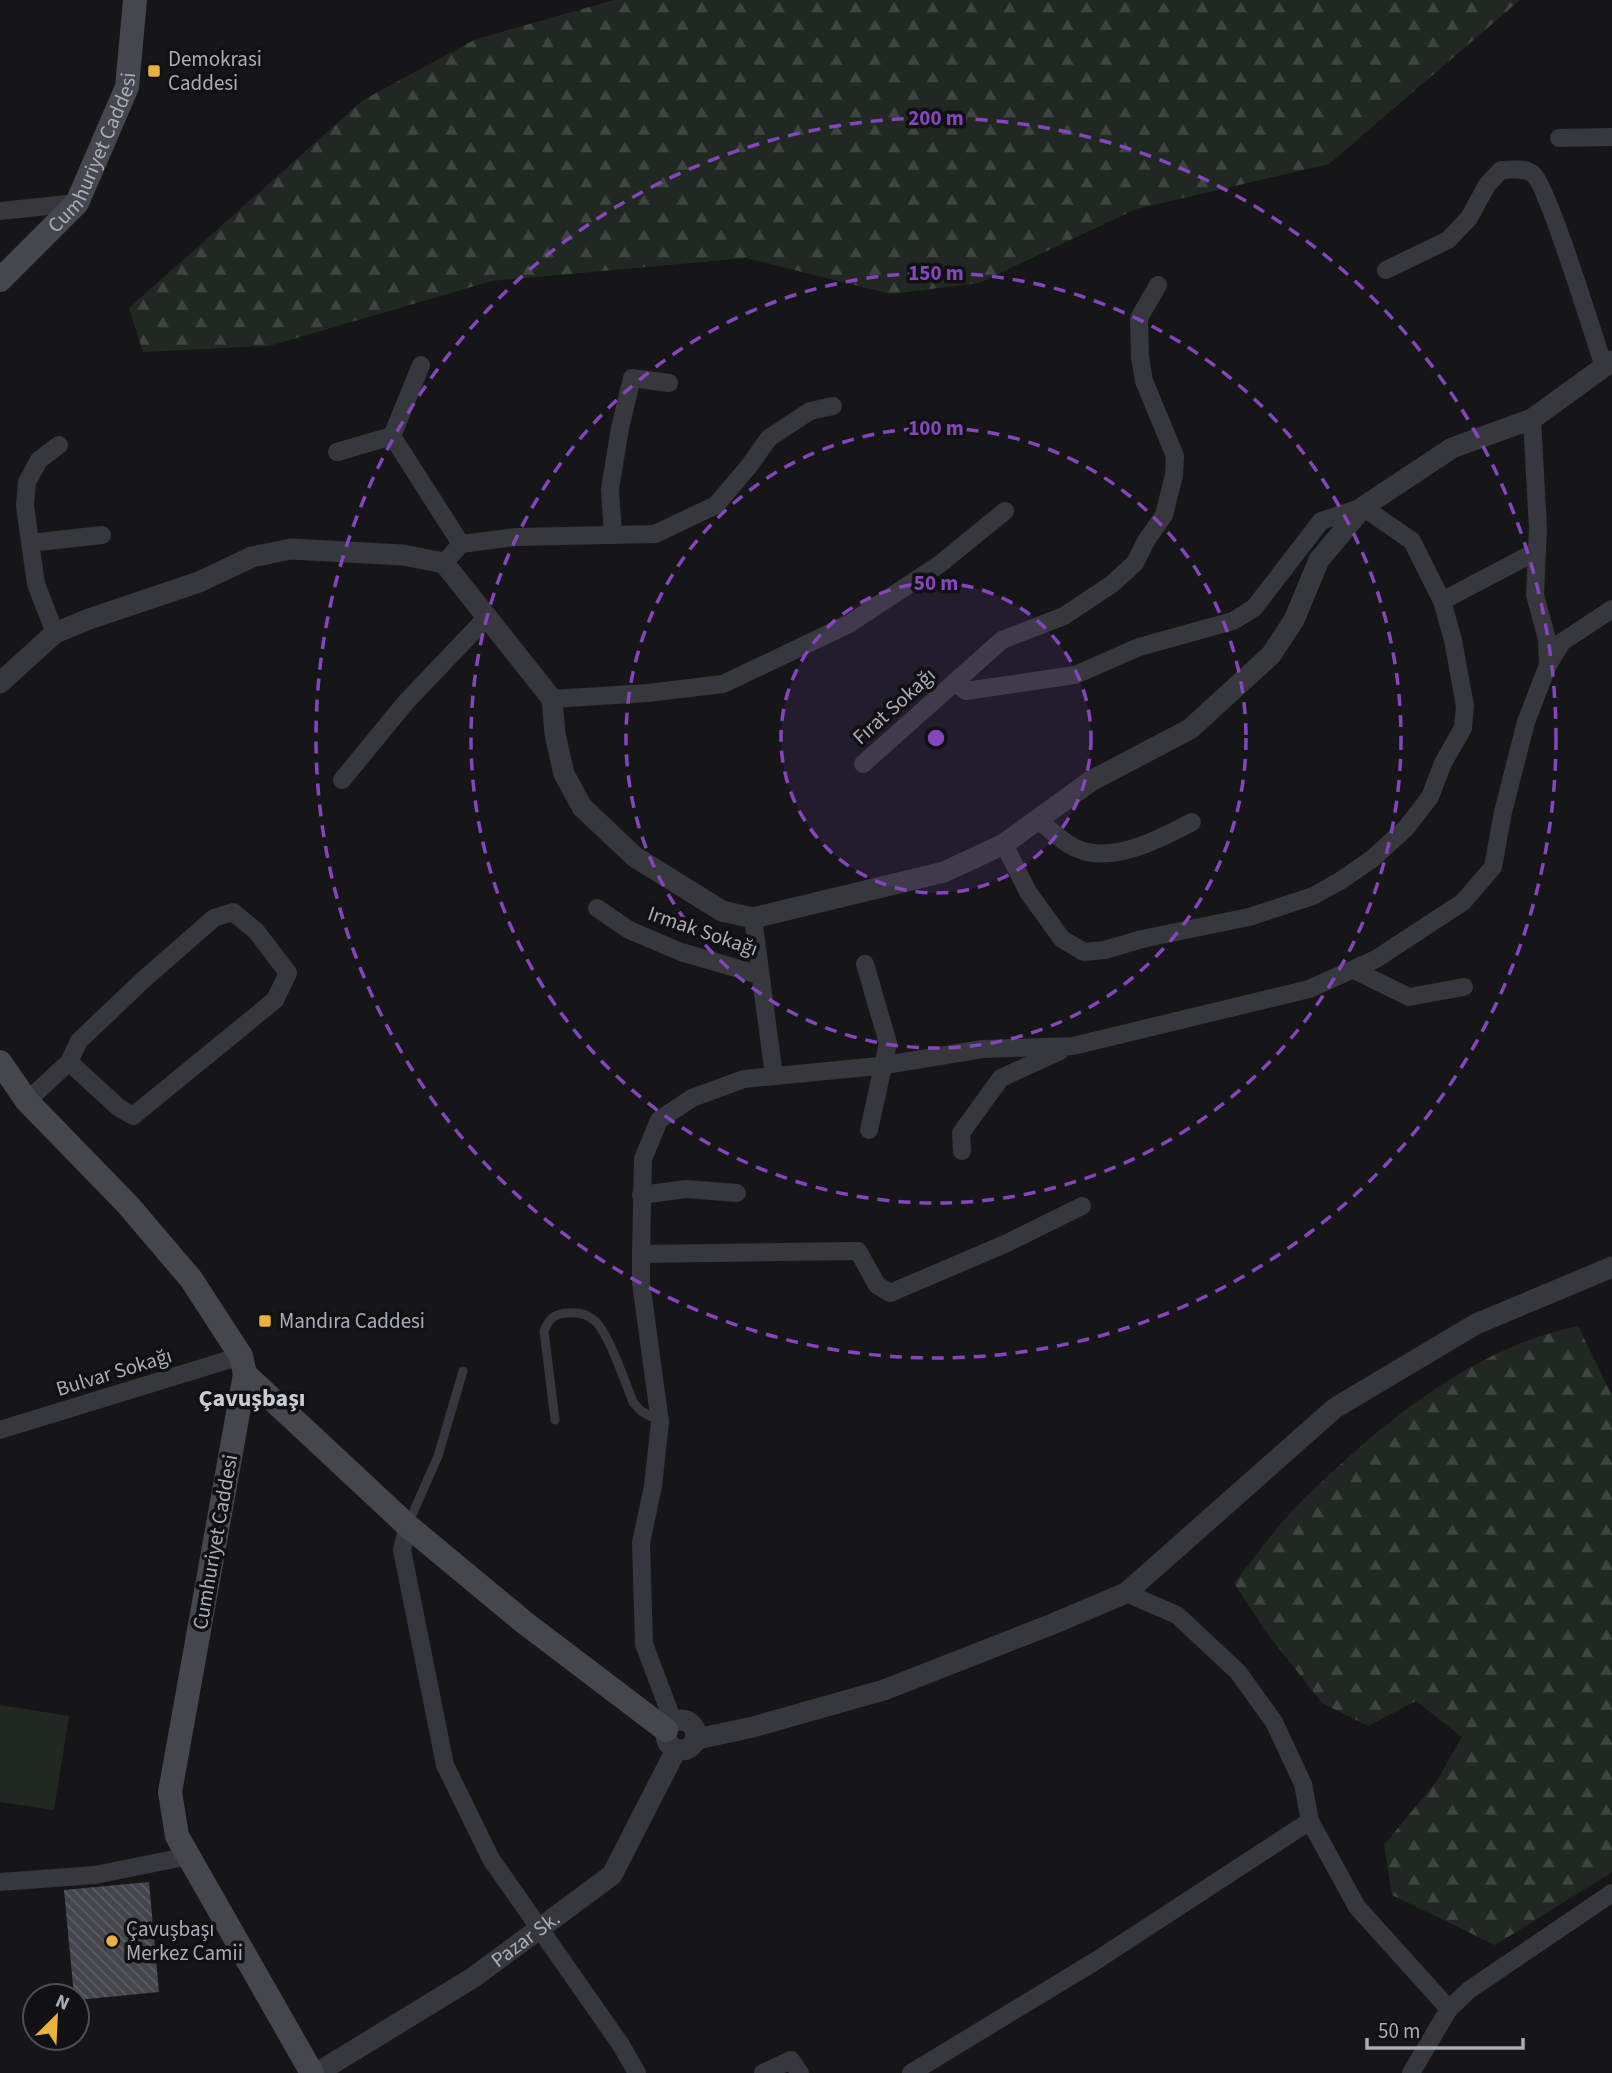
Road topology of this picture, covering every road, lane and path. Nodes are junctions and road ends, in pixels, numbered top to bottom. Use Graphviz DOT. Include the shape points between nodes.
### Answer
graph roads {
  1 [pos="135,0"];
  2 [pos="1612,137"];
  3 [pos="1559,138"];
  4 [pos="77,204"];
  5 [pos="0,211"];
  6 [pos="1386,270"];
  7 [pos="0,280"];
  8 [pos="1158,285"];
  9 [pos="1608,364"];
  10 [pos="421,365"];
  11 [pos="669,383"];
  12 [pos="833,406"];
  13 [pos="1532,419"];
  14 [pos="392,436"];
  15 [pos="59,445"];
  16 [pos="337,452"];
  17 [pos="1363,507"];
  18 [pos="1005,511"];
  19 [pos="102,535"];
  20 [pos="613,535"];
  21 [pos="30,543"];
  22 [pos="461,544"];
  23 [pos="1537,551"];
  24 [pos="444,563"];
  25 [pos="1442,601"];
  26 [pos="1612,609"];
  27 [pos="488,617"];
  28 [pos="55,633"];
  29 [pos="1548,665"];
  30 [pos="955,682"];
  31 [pos="0,683"];
  32 [pos="552,699"];
  33 [pos="863,764"];
  34 [pos="342,779"];
  35 [pos="1038,820"];
  36 [pos="1192,822"];
  37 [pos="1004,844"];
  38 [pos="597,908"];
  39 [pos="753,918"];
  40 [pos="865,964"];
  41 [pos="1354,970"];
  42 [pos="760,975"];
  43 [pos="1464,987"];
  44 [pos="1073,1046"];
  45 [pos="0,1062"];
  46 [pos="69,1062"];
  47 [pos="885,1066"];
  48 [pos="774,1076"];
  49 [pos="27,1101"];
  50 [pos="869,1130"];
  51 [pos="962,1151"];
  52 [pos="737,1193"];
  53 [pos="641,1195"];
  54 [pos="1082,1206"];
  55 [pos="641,1254"];
  56 [pos="1612,1267"];
  57 [pos="243,1365"];
  58 [pos="463,1371"];
  59 [pos="555,1420"];
  60 [pos="660,1422"];
  61 [pos="0,1430"];
  62 [pos="408,1526"];
  63 [pos="1126,1593"];
  64 [pos="672,1734"];
  65 [pos="696,1739"];
  66 [pos="1310,1821"];
  67 [pos="189,1856"];
  68 [pos="0,1882"];
  69 [pos="1612,1893"];
  70 [pos="541,1928"];
  71 [pos="1449,2009"];
  72 [pos="314,2073"];
  73 [pos="636,2073"];
  74 [pos="763,2073"];
  75 [pos="800,2073"];
  76 [pos="911,2073"];
  77 [pos="1411,2073"];
  1 -- 4 [label="main road, Cumhuriyet Caddesi" via="127,87"];
  2 -- 3 [label="street"];
  4 -- 5 [label="street"];
  4 -- 7 [label="main road, Cumhuriyet Caddesi"];
  6 -- 9 [label="street" via="1448,240 1501,170 1524,170 1535,175 1553,216"];
  8 -- 30 [label="street, Fırat Sokağı" via="1139,318 1140,357 1144,381 1175,456 1164,515 1135,563 1112,584 1064,616 1002,640"];
  9 -- 13 [label="street"];
  10 -- 14 [label="street"];
  11 -- 20 [label="street" via="632,378 610,489"];
  12 -- 20 [label="street" via="810,411 769,438 716,505 655,534"];
  13 -- 17 [label="street" via="1452,448"];
  13 -- 23 [label="street"];
  14 -- 16 [label="street"];
  14 -- 22 [label="street"];
  15 -- 21 [label="street" via="39,460 27,482"];
  17 -- 25 [label="street" via="1412,541"];
  17 -- 30 [label="street" via="1321,521 1254,608 1233,621 1139,647 1075,675 966,691"];
  17 -- 35 [label="street" via="1319,559 1294,620 1272,656 1190,729 1091,781"];
  18 -- 32 [label="street" via="940,564 849,624 723,684"];
  19 -- 21 [label="street"];
  20 -- 22 [label="street" via="516,537"];
  21 -- 28 [label="street" via="36,584"];
  22 -- 24 [label="street"];
  23 -- 25 [label="street"];
  23 -- 29 [label="street" via="1535,595 1548,639"];
  24 -- 27 [label="street"];
  24 -- 28 [label="street" via="403,555 291,549 252,557 199,582"];
  25 -- 37 [label="street" via="1465,706 1463,728 1430,797 1406,828 1372,859 1313,896 1249,917 1084,952 1062,939 1028,892"];
  26 -- 29 [label="street" via="1562,642"];
  27 -- 32 [label="street"];
  27 -- 34 [label="street" via="406,702"];
  28 -- 31 [label="street"];
  29 -- 41 [label="street" via="1526,722 1493,867 1463,902"];
  30 -- 33 [label="street, Fırat Sokağı"];
  32 -- 39 [label="street" via="564,774 582,807 635,856 722,911"];
  35 -- 36 [label="street" via="1078,849 1110,854 1158,840"];
  35 -- 37 [label="street"];
  37 -- 39 [label="street" via="944,872"];
  38 -- 42 [label="street, Irmak Sokağı" via="629,930 681,952"];
  39 -- 42 [label="street, Irmak Sokağı"];
  40 -- 47 [label="street" via="888,1042"];
  41 -- 43 [label="street" via="1409,997"];
  41 -- 44 [label="street" via="1309,989"];
  42 -- 48 [label="street, Irmak Sokağı"];
  44 -- 47 [label="street" via="983,1049"];
  44 -- 51 [label="street" via="1001,1078 961,1133"];
  45 -- 49 [label="main road"];
  46 -- 46 [label="street" via="79,1041 214,918 233,912 256,931 288,973 275,1000 133,1116"];
  46 -- 49 [label="street"];
  47 -- 48 [label="street"];
  47 -- 50 [label="street"];
  48 -- 53 [label="street" via="744,1079 692,1098 659,1120 643,1159"];
  49 -- 57 [label="main road" via="128,1205 191,1279"];
  52 -- 53 [label="street" via="686,1189"];
  53 -- 55 [label="street"];
  54 -- 55 [label="street" via="890,1293 877,1285 858,1251"];
  55 -- 60 [label="street"];
  56 -- 63 [label="street" via="1476,1324 1335,1408"];
  57 -- 61 [label="street, Bulvar Sokağı"];
  57 -- 62 [label="main road"];
  57 -- 67 [label="main road, Cumhuriyet Caddesi" via="170,1792 177,1836"];
  58 -- 62 [label="lane" via="438,1457"];
  59 -- 60 [label="lane" via="544,1331 559,1313 577,1312 601,1328 633,1402"];
  60 -- 64 [label="street" via="653,1486 640,1543 643,1631"];
  62 -- 64 [label="main road" via="525,1623"];
  62 -- 70 [label="street" via="402,1550 445,1765 491,1859"];
  63 -- 65 [label="street" via="884,1690"];
  63 -- 66 [label="street" via="1177,1615 1238,1671 1274,1722 1303,1784"];
  64 -- 65 [label="street" via="689,1749"];
  64 -- 65 [label="street" via="685,1720 695,1727"];
  64 -- 70 [label="street, Pazar Sk." via="611,1875"];
  66 -- 71 [label="street" via="1357,1907"];
  66 -- 76 [label="street" via="1094,1962"];
  67 -- 68 [label="street" via="95,1875"];
  67 -- 72 [label="main road, Cumhuriyet Caddesi"];
  69 -- 71 [label="street" via="1469,1990"];
  70 -- 72 [label="street, Pazar Sk." via="474,1977"];
  70 -- 73 [label="street"];
  71 -- 77 [label="street"];
  74 -- 75 [label="street" via="790,2060"];
}
